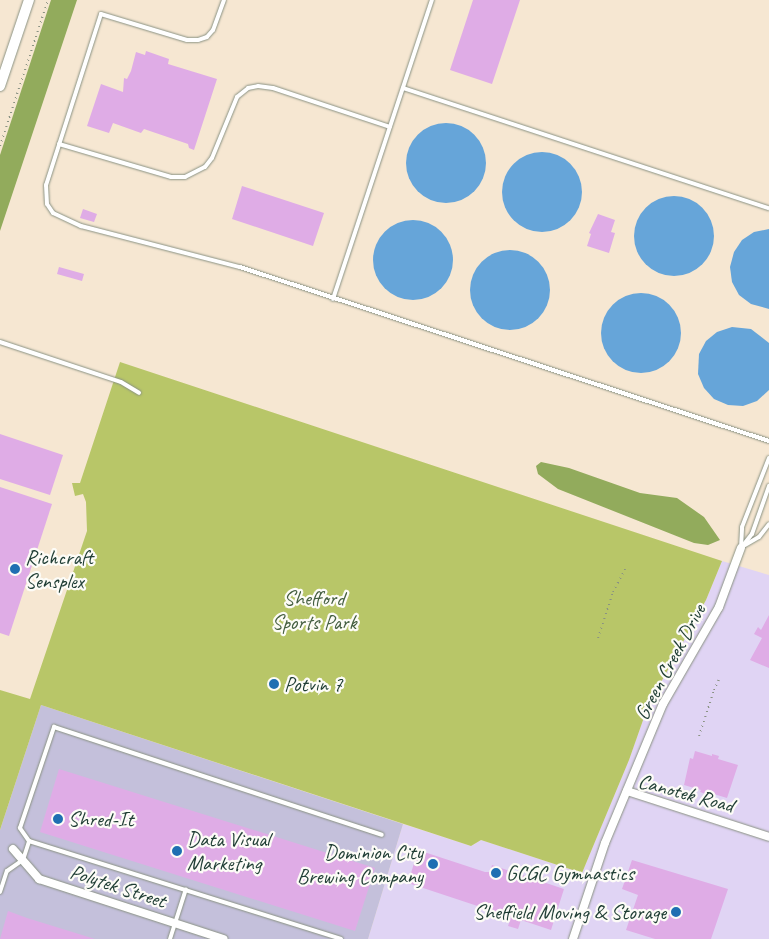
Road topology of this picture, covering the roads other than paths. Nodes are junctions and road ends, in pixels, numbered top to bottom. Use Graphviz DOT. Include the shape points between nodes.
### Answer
graph roads {
  1 [pos="29,0"];
  2 [pos="224,0"];
  3 [pos="432,0"];
  4 [pos="0,86"];
  5 [pos="403,88"];
  6 [pos="390,127"];
  7 [pos="60,144"];
  8 [pos="769,208"];
  9 [pos="333,299"];
  10 [pos="0,342"];
  11 [pos="139,392"];
  12 [pos="769,441"];
  13 [pos="769,458"];
  14 [pos="769,486"];
  15 [pos="769,524"];
  16 [pos="740,548"];
  17 [pos="627,791"];
  18 [pos="382,835"];
  19 [pos="769,837"];
  20 [pos="29,841"];
  21 [pos="13,849"];
  22 [pos="23,860"];
  23 [pos="186,889"];
  24 [pos="0,892"];
  25 [pos="175,924"];
  26 [pos="170,939"];
  27 [pos="224,939"];
  28 [pos="341,939"];
  29 [pos="573,939"];
  1 -- 4 [label="street"];
  2 -- 7 [label="lane" via="213,30 198,40 187,40 101,14"];
  3 -- 5 [label="lane"];
  5 -- 6 [label="lane"];
  5 -- 8 [label="lane"];
  6 -- 7 [label="lane" via="273,88 258,86 248,88 237,97 212,158 200,170 185,177 170,177"];
  6 -- 9 [label="lane"];
  7 -- 9 [label="lane" via="45,195 53,213 65,220 240,266"];
  9 -- 12 [label="lane"];
  10 -- 11 [label="lane" via="121,382"];
  13 -- 16 [label="lane" via="742,527"];
  14 -- 16 [label="lane" via="752,534"];
  15 -- 16 [label="lane" via="759,537"];
  16 -- 17 [label="street, Green Creek Drive" via="719,607 669,691"];
  17 -- 19 [label="street, Canotek Road"];
  17 -- 29 [label="street, Canotek Road" via="605,843"];
  18 -- 20 [label="lane" via="54,727 20,828"];
  20 -- 22 [label="lane"];
  20 -- 23 [label="lane"];
  21 -- 22 [label="street, Polytek Street"];
  22 -- 24 [label="lane" via="7,871"];
  22 -- 25 [label="street, Polytek Street" via="39,879"];
  23 -- 25 [label="lane"];
  23 -- 28 [label="lane"];
  25 -- 26 [label="lane"];
  25 -- 27 [label="street, Polytek Street"];
}
